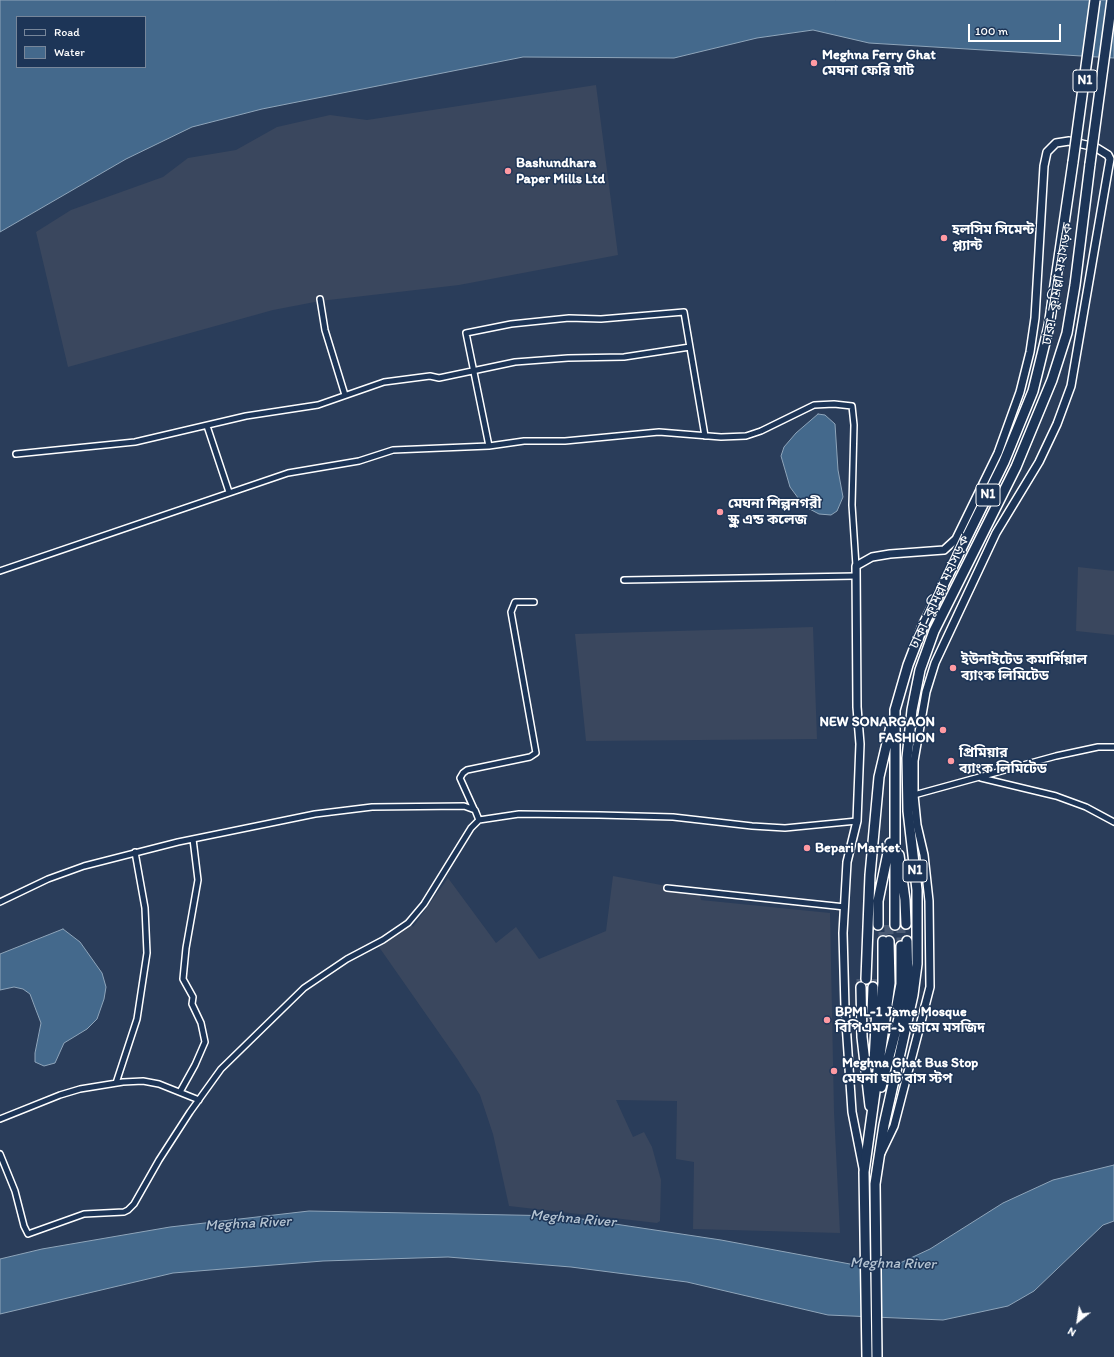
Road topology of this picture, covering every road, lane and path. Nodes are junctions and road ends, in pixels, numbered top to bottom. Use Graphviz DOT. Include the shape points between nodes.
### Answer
graph roads {
  1 [pos="1095,0"];
  2 [pos="1112,0"];
  3 [pos="320,299"];
  4 [pos="690,347"];
  5 [pos="473,370"];
  6 [pos="345,395"];
  7 [pos="207,426"];
  8 [pos="704,436"];
  9 [pos="489,446"];
  10 [pos="16,454"];
  11 [pos="229,492"];
  12 [pos="856,566"];
  13 [pos="0,571"];
  14 [pos="856,576"];
  15 [pos="624,580"];
  16 [pos="534,602"];
  17 [pos="895,710"];
  18 [pos="1114,747"];
  19 [pos="980,778"];
  20 [pos="914,795"];
  21 [pos="475,810"];
  22 [pos="479,820"];
  23 [pos="856,821"];
  24 [pos="894,822"];
  25 [pos="1114,822"];
  26 [pos="193,839"];
  27 [pos="135,852"];
  28 [pos="667,888"];
  29 [pos="0,902"];
  30 [pos="845,907"];
  31 [pos="889,941"];
  32 [pos="116,1083"];
  33 [pos="180,1092"];
  34 [pos="199,1100"];
  35 [pos="0,1119"];
  36 [pos="871,1123"];
  37 [pos="0,1154"];
  38 [pos="878,1160"];
  39 [pos="864,1172"];
  40 [pos="867,1357"];
  41 [pos="877,1357"];
  1 -- 17 [label="highway, ঢাকা–কুমিল্লা মহাসড়ক / N1, bridge" via="1049,326 1033,391 1004,462 923,626 908,664"];
  2 -- 38 [label="highway, ঢাকা–কুমিল্লা মহাসড়ক / N1, bridge" via="1068,326 1052,380 1016,468 934,631 920,670 912,710 908,758 908,811 917,890 917,964 913,995"];
  3 -- 6 [label="street" via="325,330"];
  4 -- 5 [label="street" via="624,357 516,362"];
  4 -- 5 [label="street" via="684,312 510,324 466,333"];
  4 -- 8 [label="street"];
  5 -- 6 [label="street" via="439,378 430,376 384,382"];
  5 -- 9 [label="street"];
  6 -- 7 [label="street" via="318,404 252,414"];
  7 -- 10 [label="street" via="135,442"];
  7 -- 11 [label="street"];
  8 -- 9 [label="street" via="659,432 565,441 524,441"];
  8 -- 12 [label="street" via="746,436 814,405 852,406 852,505"];
  9 -- 11 [label="street" via="393,450 359,460 288,473"];
  11 -- 13 [label="street"];
  12 -- 14 [label="street"];
  12 -- 20 [label="street" via="872,557 944,550 956,539 998,453 1020,392 1030,352 1038,285 1044,166 1047,152 1056,143 1069,141 1103,151 1110,159 1071,386 1039,462 1001,521 935,663 926,692 914,761"];
  14 -- 15 [label="street"];
  14 -- 23 [label="street" via="856,707 860,744"];
  16 -- 21 [label="street" via="515,602 511,612 536,753 530,757 463,773 460,778"];
  17 -- 24 [label="highway, ঢাকা–কুমিল্লা মহাসড়ক / N1"];
  17 -- 31 [label="highway, ঢাকা–কুমিল্লা মহাসড়ক / N1" via="879,777 870,875"];
  18 -- 19 [label="street" via="1098,747 1056,756"];
  19 -- 20 [label="street"];
  19 -- 25 [label="street" via="1056,796 1086,807"];
  20 -- 38 [label="street" via="929,901 930,987 894,1126"];
  21 -- 22 [label="street"];
  21 -- 26 [label="street" via="464,806 372,807 315,814"];
  22 -- 23 [label="street" via="519,814 599,815 673,817 785,828"];
  22 -- 34 [label="street" via="471,828 416,914 383,940 347,959 304,988 221,1069"];
  23 -- 30 [label="street" via="847,862"];
  24 -- 24 [label="highway, ঢাকা–কুমিল্লা মহাসড়ক / N1" via="878,901 892,925"];
  26 -- 27 [label="street"];
  26 -- 33 [label="street" via="198,880 183,979 193,997 192,1004 201,1023 205,1042 196,1065"];
  27 -- 29 [label="street" via="48,879"];
  27 -- 32 [label="street" via="145,908 147,953 137,1019"];
  28 -- 30 [label="street"];
  30 -- 39 [label="street" via="845,1008 852,1112"];
  31 -- 36 [label="highway, ঢাকা–কুমিল্লা মহাসড়ক / N1"];
  31 -- 36 [label="highway, ঢাকা–কুমিল্লা মহাসড়ক / N1" via="896,984"];
  31 -- 36 [label="highway, ঢাকা–কুমিল্লা মহাসড়ক / N1" via="867,983 867,1072"];
  32 -- 33 [label="street" via="143,1081"];
  32 -- 35 [label="street" via="60,1095"];
  33 -- 34 [label="street"];
  34 -- 37 [label="street" via="159,1160 134,1204 124,1212 84,1214 28,1234"];
  36 -- 39 [label="highway, ঢাকা–কুমিল্লা মহাসড়ক / N1"];
  38 -- 41 [label="highway, ঢাকা–কুমিল্লা মহাসড়ক / N1" via="875,1184"];
  39 -- 40 [label="highway, ঢাকা–কুমিল্লা মহাসড়ক / N1"];
}
